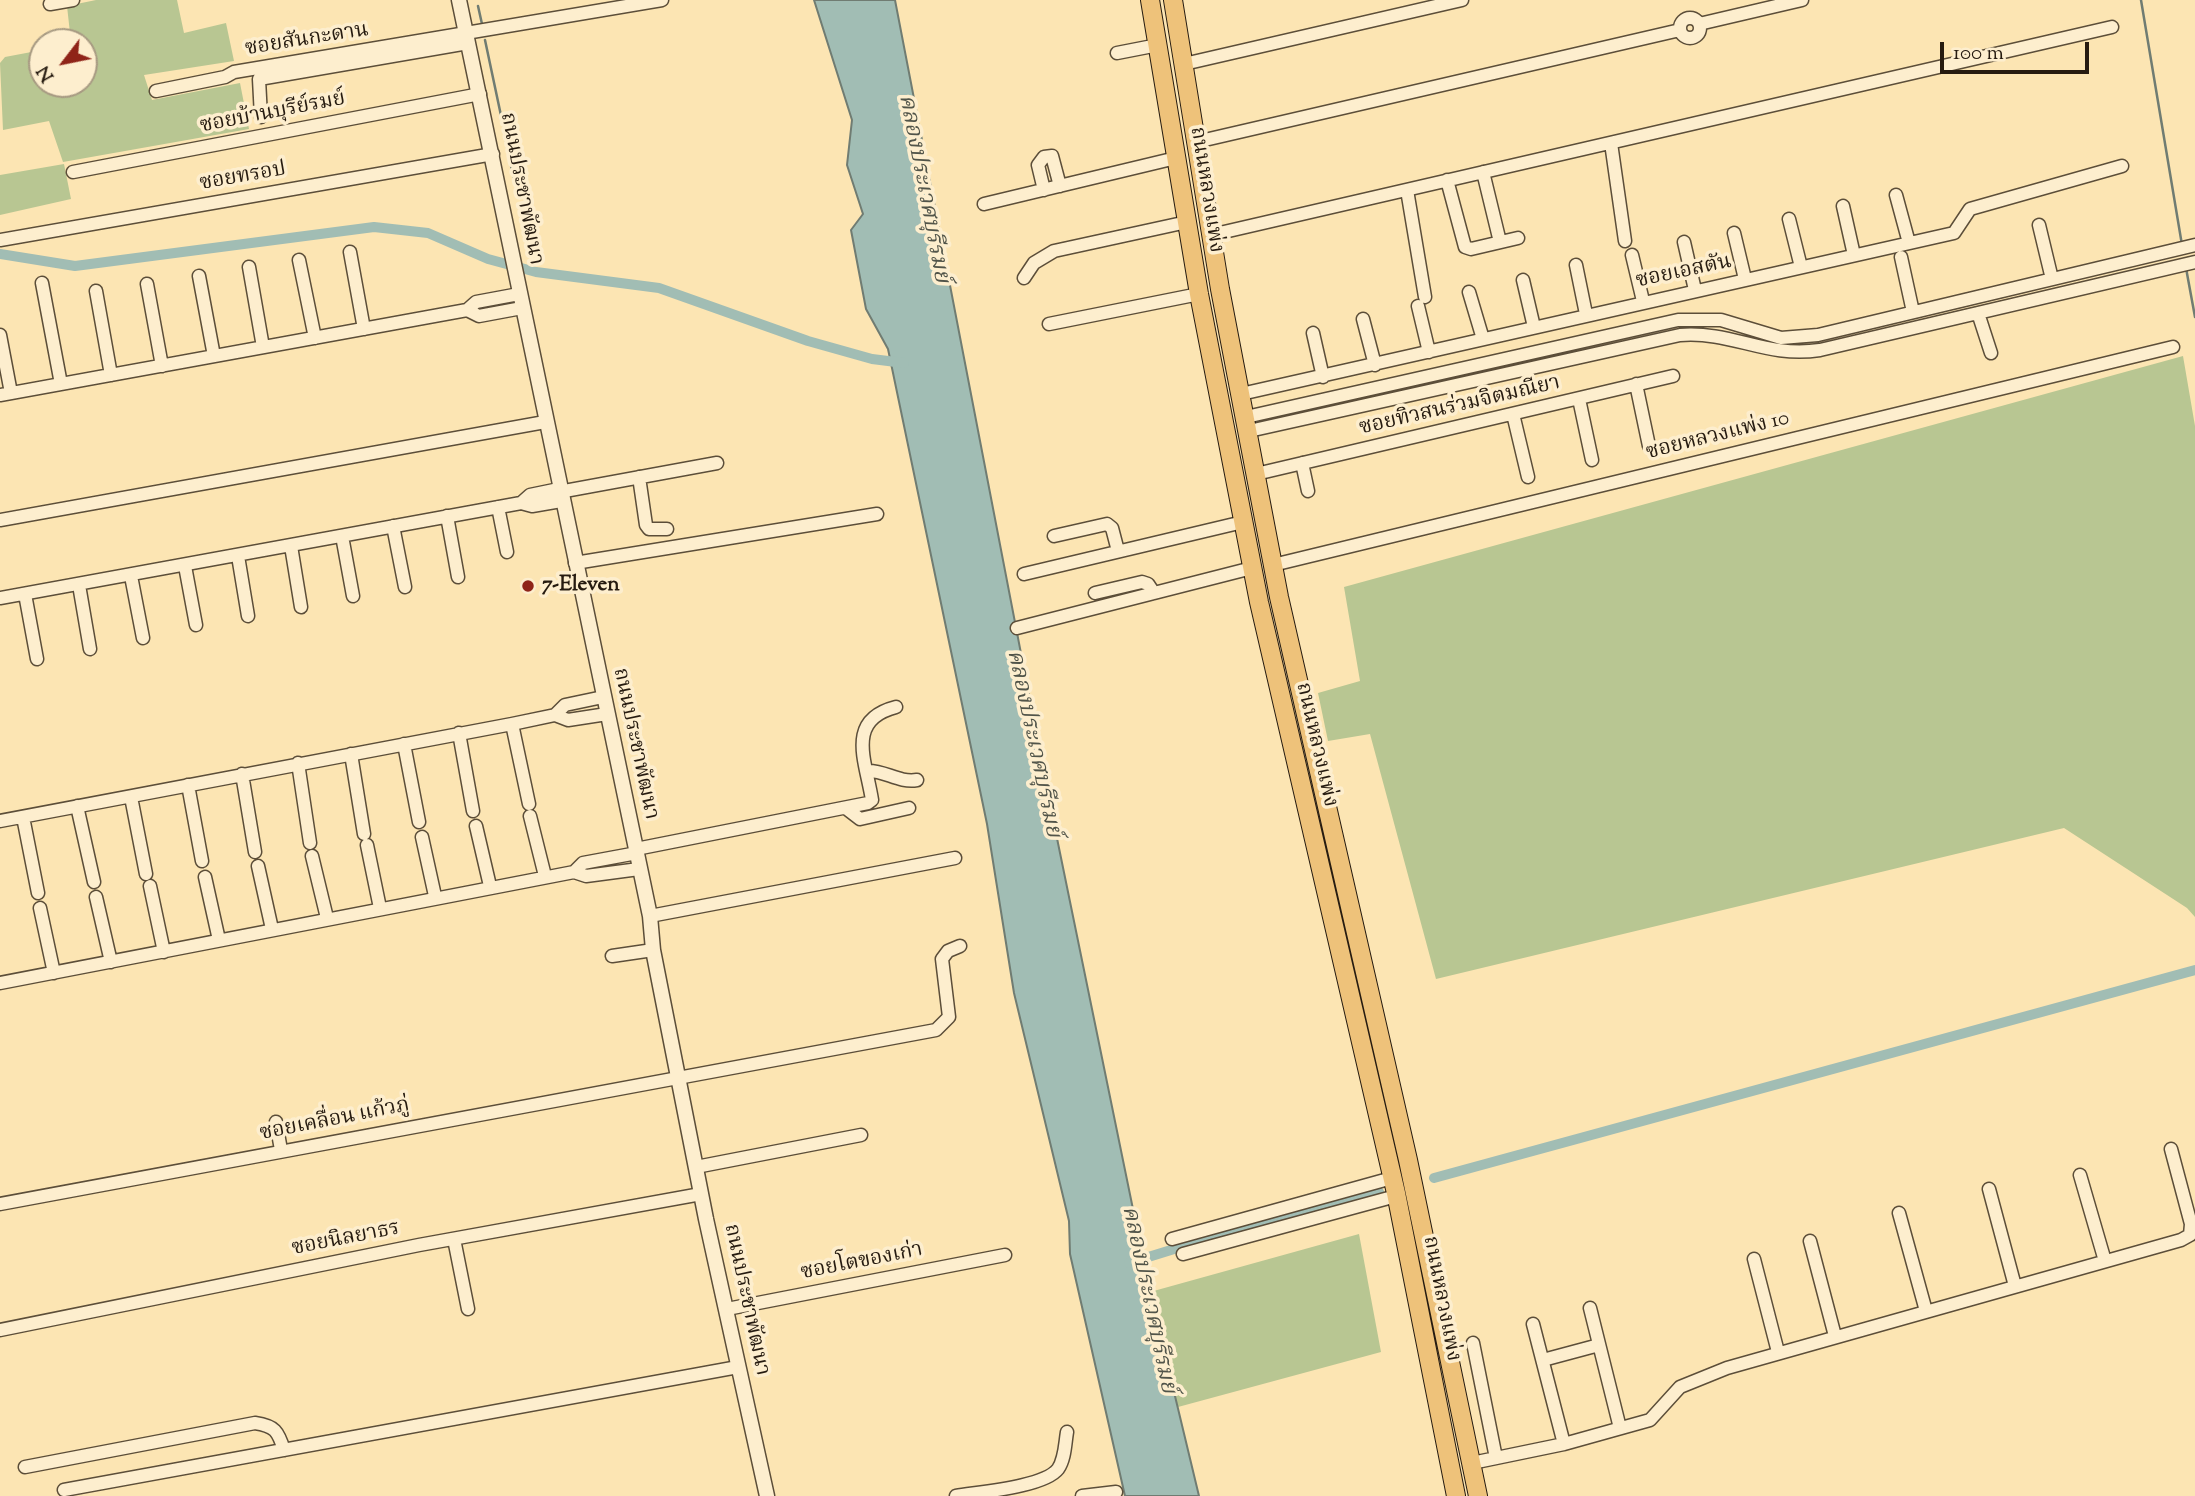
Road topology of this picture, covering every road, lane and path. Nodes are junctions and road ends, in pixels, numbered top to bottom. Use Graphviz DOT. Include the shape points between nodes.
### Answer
graph roads {
  1 [pos="73,0"];
  2 [pos="459,0"];
  3 [pos="662,0"];
  4 [pos="1150,0"];
  5 [pos="1173,0"];
  6 [pos="1462,0"];
  7 [pos="1802,0"];
  8 [pos="50,4"];
  9 [pos="2112,27"];
  10 [pos="467,39"];
  11 [pos="1158,45"];
  12 [pos="1116,53"];
  13 [pos="1184,64"];
  14 [pos="156,91"];
  15 [pos="480,94"];
  16 [pos="261,117"];
  17 [pos="1196,142"];
  18 [pos="1611,143"];
  19 [pos="493,154"];
  20 [pos="1176,158"];
  21 [pos="2122,166"];
  22 [pos="73,172"];
  23 [pos="1483,172"];
  24 [pos="1447,180"];
  25 [pos="1060,186"];
  26 [pos="1044,190"];
  27 [pos="1407,190"];
  28 [pos="1896,195"];
  29 [pos="984,204"];
  30 [pos="1843,206"];
  31 [pos="1789,219"];
  32 [pos="1187,222"];
  33 [pos="2039,225"];
  34 [pos="1734,233"];
  35 [pos="1211,235"];
  36 [pos="1518,238"];
  37 [pos="0,240"];
  38 [pos="1625,241"];
  39 [pos="1500,242"];
  40 [pos="1684,242"];
  41 [pos="1909,243"];
  42 [pos="2187,247"];
  43 [pos="350,252"];
  44 [pos="1632,254"];
  45 [pos="1854,255"];
  46 [pos="1901,257"];
  47 [pos="299,260"];
  48 [pos="2189,263"];
  49 [pos="1576,265"];
  50 [pos="249,267"];
  51 [pos="1801,267"];
  52 [pos="199,276"];
  53 [pos="1024,278"];
  54 [pos="1745,279"];
  55 [pos="2052,279"];
  56 [pos="1523,280"];
  57 [pos="42,283"];
  58 [pos="147,284"];
  59 [pos="1220,289"];
  60 [pos="1695,290"];
  61 [pos="96,291"];
  62 [pos="1469,292"];
  63 [pos="1199,294"];
  64 [pos="521,301"];
  65 [pos="1643,301"];
  66 [pos="1913,312"];
  67 [pos="1978,313"];
  68 [pos="1586,314"];
  69 [pos="1363,319"];
  70 [pos="1049,324"];
  71 [pos="1534,327"];
  72 [pos="364,329"];
  73 [pos="1313,333"];
  74 [pos="0,335"];
  75 [pos="315,338"];
  76 [pos="1483,339"];
  77 [pos="263,347"];
  78 [pos="2173,347"];
  79 [pos="1429,352"];
  80 [pos="1991,353"];
  81 [pos="214,356"];
  82 [pos="1375,365"];
  83 [pos="162,366"];
  84 [pos="111,375"];
  85 [pos="1673,376"];
  86 [pos="1323,377"];
  87 [pos="61,384"];
  88 [pos="1636,384"];
  89 [pos="5,394"];
  90 [pos="1241,394"];
  91 [pos="1579,399"];
  92 [pos="1318,401"];
  93 [pos="1513,414"];
  94 [pos="1321,415"];
  95 [pos="545,422"];
  96 [pos="1247,424"];
  97 [pos="1650,446"];
  98 [pos="1592,460"];
  99 [pos="718,463"];
  100 [pos="1302,463"];
  101 [pos="1256,474"];
  102 [pos="639,477"];
  103 [pos="1528,477"];
  104 [pos="1308,491"];
  105 [pos="560,494"];
  106 [pos="498,507"];
  107 [pos="877,514"];
  108 [pos="447,516"];
  109 [pos="0,520"];
  110 [pos="1243,523"];
  111 [pos="393,526"];
  112 [pos="667,529"];
  113 [pos="342,536"];
  114 [pos="1054,536"];
  115 [pos="291,546"];
  116 [pos="1118,551"];
  117 [pos="507,552"];
  118 [pos="237,556"];
  119 [pos="576,563"];
  120 [pos="1273,565"];
  121 [pos="185,566"];
  122 [pos="1252,568"];
  123 [pos="1024,574"];
  124 [pos="131,576"];
  125 [pos="458,577"];
  126 [pos="79,585"];
  127 [pos="405,587"];
  128 [pos="1095,593"];
  129 [pos="1154,593"];
  130 [pos="25,594"];
  131 [pos="354,596"];
  132 [pos="1279,597"];
  133 [pos="0,598"];
  134 [pos="1259,602"];
  135 [pos="300,607"];
  136 [pos="248,616"];
  137 [pos="196,625"];
  138 [pos="1017,628"];
  139 [pos="143,638"];
  140 [pos="90,649"];
  141 [pos="37,659"];
  142 [pos="603,697"];
  143 [pos="896,706"];
  144 [pos="607,713"];
  145 [pos="555,715"];
  146 [pos="512,724"];
  147 [pos="458,733"];
  148 [pos="404,744"];
  149 [pos="351,754"];
  150 [pos="298,763"];
  151 [pos="867,771"];
  152 [pos="242,774"];
  153 [pos="917,780"];
  154 [pos="188,785"];
  155 [pos="131,797"];
  156 [pos="77,806"];
  157 [pos="909,808"];
  158 [pos="847,809"];
  159 [pos="473,811"];
  160 [pos="23,817"];
  161 [pos="0,821"];
  162 [pos="419,822"];
  163 [pos="476,825"];
  164 [pos="422,837"];
  165 [pos="636,851"];
  166 [pos="255,852"];
  167 [pos="955,859"];
  168 [pos="202,861"];
  169 [pos="258,866"];
  170 [pos="639,869"];
  171 [pos="574,872"];
  172 [pos="545,876"];
  173 [pos="205,877"];
  174 [pos="93,882"];
  175 [pos="490,886"];
  176 [pos="38,893"];
  177 [pos="435,896"];
  178 [pos="96,897"];
  179 [pos="40,908"];
  180 [pos="380,908"];
  181 [pos="650,916"];
  182 [pos="327,918"];
  183 [pos="272,929"];
  184 [pos="219,940"];
  185 [pos="960,946"];
  186 [pos="653,950"];
  187 [pos="164,952"];
  188 [pos="612,956"];
  189 [pos="111,962"];
  190 [pos="54,972"];
  191 [pos="0,983"];
  192 [pos="677,1076"];
  193 [pos="276,1122"];
  194 [pos="861,1136"];
  195 [pos="2171,1149"];
  196 [pos="281,1150"];
  197 [pos="696,1167"];
  198 [pos="2080,1175"];
  199 [pos="1392,1178"];
  200 [pos="1989,1189"];
  201 [pos="701,1194"];
  202 [pos="1396,1196"];
  203 [pos="0,1204"];
  204 [pos="1899,1213"];
  205 [pos="454,1238"];
  206 [pos="1172,1239"];
  207 [pos="1810,1241"];
  208 [pos="1183,1254"];
  209 [pos="1006,1255"];
  210 [pos="1755,1259"];
  211 [pos="2105,1261"];
  212 [pos="2015,1286"];
  213 [pos="1590,1308"];
  214 [pos="468,1309"];
  215 [pos="726,1309"];
  216 [pos="1926,1311"];
  217 [pos="1533,1324"];
  218 [pos="0,1330"];
  219 [pos="1835,1336"];
  220 [pos="1473,1343"];
  221 [pos="1599,1345"];
  222 [pos="1778,1352"];
  223 [pos="1543,1360"];
  224 [pos="738,1367"];
  225 [pos="1620,1428"];
  226 [pos="1067,1432"];
  227 [pos="1564,1444"];
  228 [pos="284,1450"];
  229 [pos="1496,1458"];
  230 [pos="1472,1463"];
  231 [pos="25,1467"];
  232 [pos="64,1490"];
  233 [pos="1029,1490"];
  234 [pos="1116,1492"];
  235 [pos="767,1496"];
  236 [pos="956,1496"];
  237 [pos="1082,1496"];
  238 [pos="1456,1496"];
  239 [pos="1478,1496"];
  1 -- 8 [label="street"];
  2 -- 10 [label="street, ถนนประชาพัฒนา"];
  3 -- 10 [label="street"];
  4 -- 11 [label="main road, ถนนหลวงแพ่ง"];
  5 -- 13 [label="main road, ถนนหลวงแพ่ง"];
  6 -- 13 [label="street"];
  7 -- 17 [label="street" via="1699,24 1693,37 1680,30"];
  9 -- 18 [label="street"];
  10 -- 14 [label="street, ซอยสันกะดาน" via="234,72"];
  10 -- 15 [label="street, ถนนประชาพัฒนา"];
  10 -- 16 [label="street" via="259,79"];
  11 -- 12 [label="street"];
  11 -- 20 [label="main road, ถนนหลวงแพ่ง"];
  13 -- 17 [label="main road, ถนนหลวงแพ่ง"];
  15 -- 19 [label="street, ถนนประชาพัฒนา"];
  15 -- 22 [label="street, ซอยบ้านบุรีย์รมย์"];
  17 -- 35 [label="main road, ถนนหลวงแพ่ง"];
  18 -- 23 [label="street"];
  18 -- 38 [label="street"];
  19 -- 37 [label="street, ซอยทรอป"];
  19 -- 64 [label="street, ถนนประชาพัฒนา"];
  20 -- 25 [label="street"];
  20 -- 32 [label="main road, ถนนหลวงแพ่ง"];
  21 -- 41 [label="street, ซอยเอสตัน" via="1969,209 1954,233"];
  23 -- 24 [label="street"];
  23 -- 39 [label="street"];
  24 -- 27 [label="street"];
  24 -- 39 [label="street" via="1465,247"];
  25 -- 26 [label="street"];
  25 -- 26 [label="street" via="1055,159 1044,157 1038,165"];
  26 -- 29 [label="street"];
  27 -- 35 [label="street"];
  27 -- 79 [label="street"];
  28 -- 41 [label="street"];
  30 -- 45 [label="street"];
  31 -- 51 [label="street"];
  32 -- 53 [label="street" via="1054,251 1034,263"];
  32 -- 63 [label="main road, ถนนหลวงแพ่ง"];
  33 -- 55 [label="street"];
  34 -- 54 [label="street"];
  35 -- 59 [label="main road, ถนนหลวงแพ่ง"];
  36 -- 39 [label="street"];
  40 -- 60 [label="street"];
  41 -- 45 [label="street, ซอยเอสตัน"];
  42 -- 55 [label="street"];
  43 -- 72 [label="street"];
  44 -- 65 [label="street"];
  45 -- 51 [label="street, ซอยเอสตัน"];
  46 -- 66 [label="street"];
  47 -- 75 [label="street"];
  48 -- 67 [label="street"];
  49 -- 68 [label="street"];
  50 -- 77 [label="street"];
  51 -- 54 [label="street, ซอยเอสตัน"];
  52 -- 81 [label="street"];
  54 -- 60 [label="street, ซอยเอสตัน"];
  55 -- 66 [label="street"];
  56 -- 71 [label="street"];
  57 -- 87 [label="street"];
  58 -- 83 [label="street"];
  59 -- 63 [label="main road"];
  59 -- 90 [label="main road, ถนนหลวงแพ่ง"];
  60 -- 65 [label="street, ซอยเอสตัน"];
  61 -- 84 [label="street"];
  62 -- 76 [label="street"];
  63 -- 70 [label="street"];
  63 -- 110 [label="main road, ถนนหลวงแพ่ง"];
  64 -- 72 [label="street" via="476,302 467,310"];
  64 -- 95 [label="street, ถนนประชาพัฒนา"];
  65 -- 68 [label="street, ซอยเอสตัน"];
  66 -- 92 [label="street" via="1797,338 1763,334 1721,320 1678,320"];
  67 -- 80 [label="street"];
  67 -- 94 [label="street" via="1797,353 1759,349 1718,335 1680,335"];
  68 -- 71 [label="street, ซอยเอสตัน"];
  69 -- 82 [label="street"];
  71 -- 76 [label="street, ซอยเอสตัน"];
  72 -- 75 [label="street"];
  73 -- 86 [label="street"];
  74 -- 89 [label="street"];
  75 -- 77 [label="street"];
  76 -- 79 [label="street, ซอยเอสตัน"];
  77 -- 81 [label="street"];
  78 -- 120 [label="street, ซอยหลวงแพ่ง 10"];
  79 -- 82 [label="street, ซอยเอสตัน"];
  81 -- 83 [label="street"];
  82 -- 86 [label="street, ซอยเอสตัน"];
  83 -- 84 [label="street"];
  84 -- 87 [label="street"];
  85 -- 88 [label="street, ซอยทิวสนร่วมจิตมณียา"];
  86 -- 90 [label="street, ซอยเอสตัน"];
  87 -- 89 [label="street"];
  88 -- 91 [label="street, ซอยทิวสนร่วมจิตมณียา"];
  88 -- 97 [label="street"];
  90 -- 96 [label="main road, ถนนหลวงแพ่ง"];
  91 -- 93 [label="street, ซอยทิวสนร่วมจิตมณียา"];
  91 -- 98 [label="street"];
  92 -- 94 [label="street"];
  92 -- 96 [label="street"];
  93 -- 100 [label="street, ซอยทิวสนร่วมจิตมณียา"];
  93 -- 103 [label="street"];
  94 -- 96 [label="street"];
  95 -- 105 [label="street, ถนนประชาพัฒนา"];
  95 -- 109 [label="street"];
  96 -- 101 [label="main road, ถนนหลวงแพ่ง"];
  99 -- 102 [label="street"];
  100 -- 101 [label="street, ซอยทิวสนร่วมจิตมณียา"];
  100 -- 104 [label="street"];
  101 -- 120 [label="main road, ถนนหลวงแพ่ง"];
  102 -- 105 [label="street"];
  102 -- 112 [label="street" via="646,525"];
  105 -- 106 [label="street" via="530,495 521,503"];
  105 -- 119 [label="street, ถนนประชาพัฒนา"];
  106 -- 108 [label="street"];
  106 -- 117 [label="street"];
  107 -- 119 [label="street"];
  108 -- 111 [label="street"];
  108 -- 125 [label="street"];
  110 -- 116 [label="street"];
  110 -- 122 [label="main road, ถนนหลวงแพ่ง"];
  111 -- 113 [label="street"];
  111 -- 127 [label="street"];
  113 -- 115 [label="street"];
  113 -- 131 [label="street"];
  114 -- 116 [label="street" via="1107,524"];
  115 -- 118 [label="street"];
  115 -- 135 [label="street"];
  116 -- 123 [label="street"];
  118 -- 121 [label="street"];
  118 -- 136 [label="street"];
  119 -- 142 [label="street, ถนนประชาพัฒนา"];
  120 -- 132 [label="main road, ถนนหลวงแพ่ง"];
  121 -- 124 [label="street"];
  121 -- 137 [label="street"];
  122 -- 129 [label="street"];
  122 -- 134 [label="main road, ถนนหลวงแพ่ง"];
  124 -- 126 [label="street"];
  124 -- 139 [label="street"];
  126 -- 130 [label="street"];
  126 -- 140 [label="street"];
  128 -- 129 [label="street" via="1142,583"];
  129 -- 138 [label="street"];
  130 -- 133 [label="street"];
  130 -- 141 [label="street"];
  132 -- 134 [label="main road"];
  132 -- 230 [label="main road, ถนนหลวงแพ่ง"];
  134 -- 199 [label="main road, ถนนหลวงแพ่ง"];
  142 -- 144 [label="street, ถนนประชาพัฒนา"];
  142 -- 145 [label="street" via="565,705"];
  143 -- 151 [label="street" via="878,711 866,725"];
  144 -- 145 [label="street" via="568,720"];
  144 -- 165 [label="street, ถนนประชาพัฒนา"];
  145 -- 146 [label="street"];
  146 -- 147 [label="street"];
  146 -- 172 [label="street"];
  147 -- 148 [label="street"];
  147 -- 159 [label="street"];
  148 -- 149 [label="street"];
  148 -- 162 [label="street"];
  149 -- 150 [label="street"];
  149 -- 180 [label="street"];
  150 -- 152 [label="street"];
  150 -- 182 [label="street"];
  151 -- 153 [label="street" via="883,771 907,782"];
  151 -- 158 [label="street" via="872,800"];
  152 -- 154 [label="street"];
  152 -- 166 [label="street"];
  154 -- 155 [label="street"];
  154 -- 168 [label="street"];
  155 -- 156 [label="street"];
  155 -- 187 [label="street"];
  156 -- 160 [label="street"];
  156 -- 174 [label="street"];
  157 -- 158 [label="street" via="860,818"];
  158 -- 165 [label="street"];
  160 -- 161 [label="street"];
  160 -- 176 [label="street"];
  163 -- 175 [label="street"];
  164 -- 177 [label="street"];
  165 -- 170 [label="street, ถนนประชาพัฒนา"];
  165 -- 171 [label="street" via="583,863"];
  167 -- 181 [label="street"];
  169 -- 183 [label="street"];
  170 -- 171 [label="street" via="586,876"];
  170 -- 181 [label="street, ถนนประชาพัฒนา"];
  171 -- 172 [label="street"];
  172 -- 175 [label="street"];
  173 -- 184 [label="street"];
  175 -- 177 [label="street"];
  177 -- 180 [label="street"];
  178 -- 189 [label="street"];
  179 -- 190 [label="street"];
  180 -- 182 [label="street"];
  181 -- 186 [label="street, ถนนประชาพัฒนา"];
  182 -- 183 [label="street"];
  183 -- 184 [label="street"];
  184 -- 187 [label="street"];
  185 -- 192 [label="street, ซอยเคลื่อน แก้วภู่" via="942,959 949,1017 936,1030"];
  186 -- 188 [label="street"];
  186 -- 192 [label="street, ถนนประชาพัฒนา"];
  187 -- 189 [label="street"];
  189 -- 190 [label="street"];
  190 -- 191 [label="street"];
  192 -- 196 [label="street, ซอยเคลื่อน แก้วภู่"];
  192 -- 197 [label="street, ถนนประชาพัฒนา"];
  193 -- 196 [label="street"];
  194 -- 197 [label="street"];
  195 -- 211 [label="street" via="2190,1235"];
  196 -- 203 [label="street, ซอยเคลื่อน แก้วภู่"];
  197 -- 201 [label="street, ถนนประชาพัฒนา"];
  198 -- 211 [label="street"];
  199 -- 202 [label="main road, ถนนหลวงแพ่ง"];
  199 -- 206 [label="street"];
  200 -- 212 [label="street"];
  201 -- 205 [label="street, ซอยนิลยาธร"];
  201 -- 215 [label="street, ถนนประชาพัฒนา"];
  202 -- 208 [label="street"];
  202 -- 238 [label="main road, ถนนหลวงแพ่ง"];
  204 -- 216 [label="street"];
  205 -- 214 [label="street"];
  205 -- 218 [label="street, ซอยนิลยาธร"];
  207 -- 219 [label="street"];
  209 -- 215 [label="street, ซอยโตของเก่า"];
  210 -- 222 [label="street"];
  211 -- 212 [label="street"];
  212 -- 216 [label="street"];
  213 -- 221 [label="street"];
  215 -- 224 [label="street, ถนนประชาพัฒนา"];
  216 -- 219 [label="street"];
  217 -- 223 [label="street"];
  219 -- 222 [label="street"];
  220 -- 229 [label="street"];
  221 -- 223 [label="street"];
  221 -- 225 [label="street"];
  222 -- 225 [label="street" via="1686,1384 1653,1417"];
  223 -- 227 [label="street"];
  224 -- 228 [label="street"];
  224 -- 235 [label="street, ถนนประชาพัฒนา"];
  225 -- 227 [label="street"];
  226 -- 233 [label="street" via="1056,1472"];
  227 -- 229 [label="street"];
  228 -- 231 [label="street" via="273,1426 255,1423"];
  228 -- 232 [label="street"];
  229 -- 230 [label="street"];
  230 -- 239 [label="main road, ถนนหลวงแพ่ง"];
  233 -- 236 [label="street"];
  234 -- 237 [label="street"];
}
